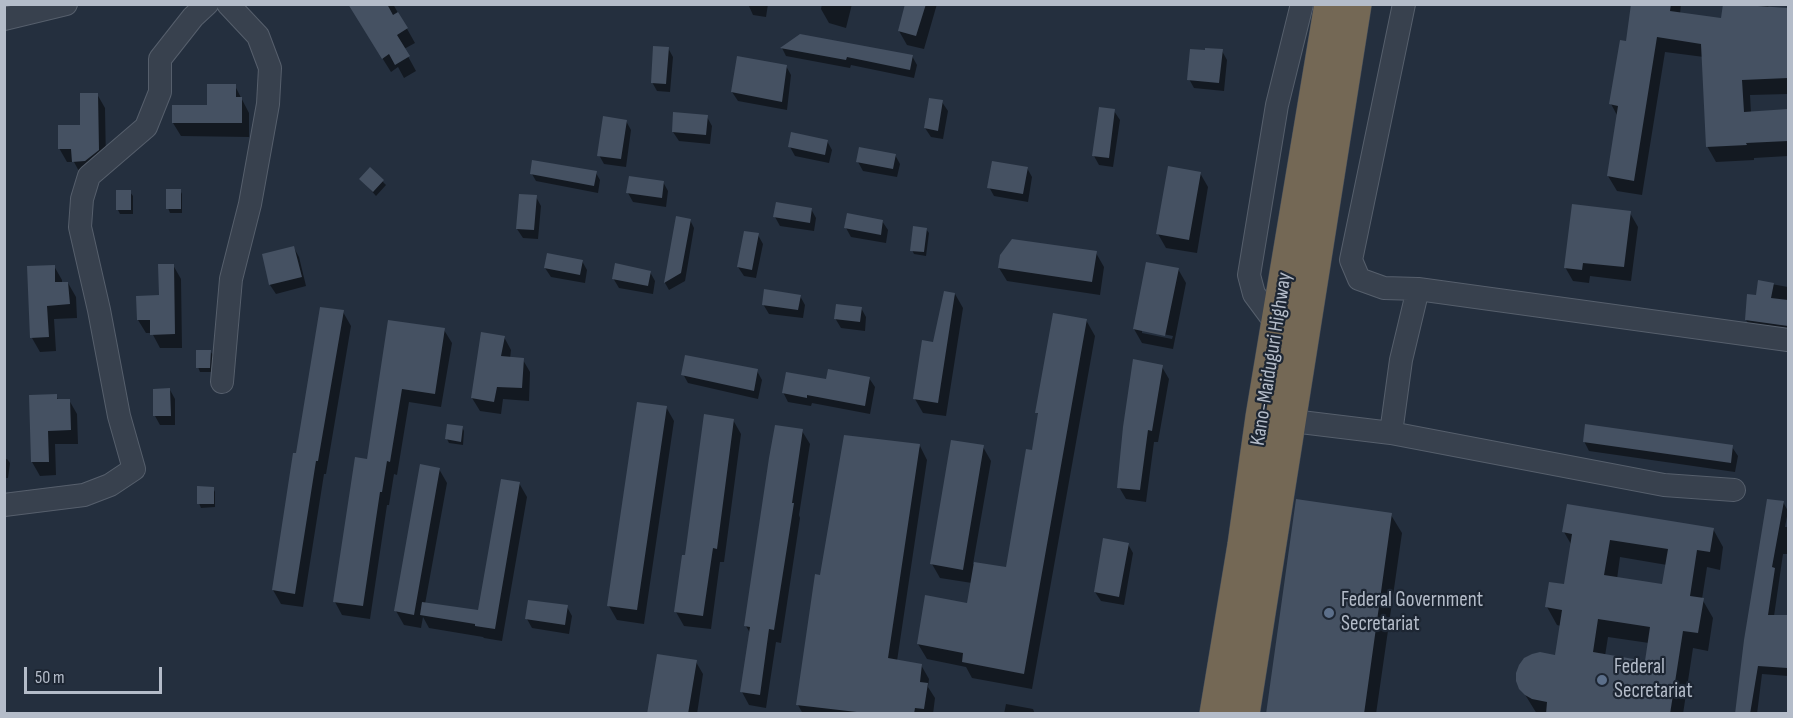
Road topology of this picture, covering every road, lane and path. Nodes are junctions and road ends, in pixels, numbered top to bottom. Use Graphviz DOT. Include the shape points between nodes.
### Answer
graph roads {
  1 [pos="66,4"];
  2 [pos="207,4"];
  3 [pos="228,4"];
  4 [pos="1302,4"];
  5 [pos="1331,4"];
  6 [pos="1355,4"];
  7 [pos="1404,4"];
  8 [pos="4,19"];
  9 [pos="1418,289"];
  10 [pos="1277,325"];
  11 [pos="1788,340"];
  12 [pos="222,382"];
  13 [pos="1276,419"];
  14 [pos="1391,433"];
  15 [pos="1734,490"];
  16 [pos="4,505"];
  17 [pos="1216,714"];
  18 [pos="1243,714"];
  1 -- 8 [label="street"];
  2 -- 16 [label="street" via="160,59 160,92 146,126 89,176 82,199 80,227 119,416 134,469 110,485 84,495"];
  3 -- 12 [label="street" via="258,36 270,68 268,104 250,204 231,279"];
  4 -- 10 [label="street" via="1277,105 1249,275 1254,294"];
  5 -- 10 [label="highway, Kano-Maiduguri Highway"];
  6 -- 13 [label="highway, Kano-Maiduguri Highway"];
  7 -- 9 [label="street" via="1351,260 1359,279 1384,288"];
  9 -- 11 [label="street"];
  9 -- 14 [label="street" via="1401,360"];
  10 -- 13 [label="highway, Kano-Maiduguri Highway"];
  13 -- 14 [label="street"];
  13 -- 17 [label="highway, Kano-Maiduguri Highway" via="1244,545"];
  13 -- 18 [label="highway, Kano-Maiduguri Highway"];
  14 -- 15 [label="street" via="1664,485"];
}
